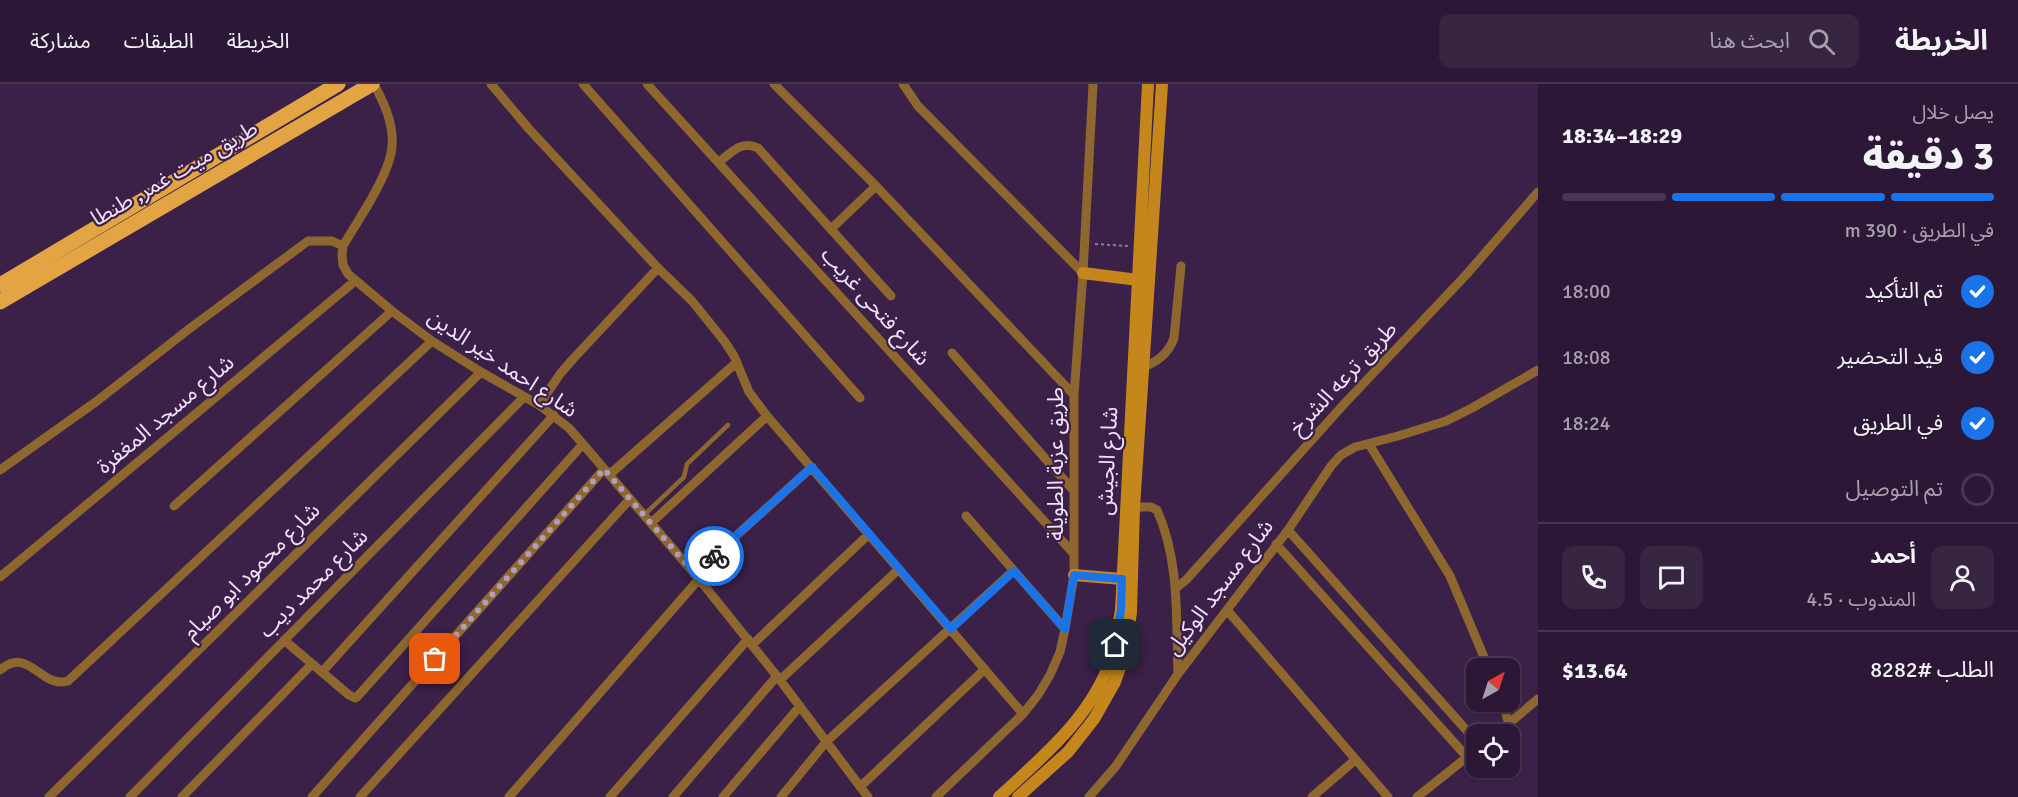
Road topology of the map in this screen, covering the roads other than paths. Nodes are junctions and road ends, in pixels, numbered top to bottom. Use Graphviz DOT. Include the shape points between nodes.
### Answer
graph roads {
  1 [pos="373,84"];
  2 [pos="491,84"];
  3 [pos="583,84"];
  4 [pos="647,84"];
  5 [pos="774,84"];
  6 [pos="903,84"];
  7 [pos="1093,84"];
  8 [pos="1148,84"];
  9 [pos="1162,84"];
  10 [pos="343,86"];
  11 [pos="719,162"];
  12 [pos="876,186"];
  13 [pos="1538,192"];
  14 [pos="831,229"];
  15 [pos="343,246"];
  16 [pos="1181,266"];
  17 [pos="658,268"];
  18 [pos="1083,273"];
  19 [pos="1138,280"];
  20 [pos="355,281"];
  21 [pos="0,285"];
  22 [pos="891,296"];
  23 [pos="0,302"];
  24 [pos="392,311"];
  25 [pos="432,341"];
  26 [pos="952,353"];
  27 [pos="736,363"];
  28 [pos="1139,368"];
  29 [pos="1538,370"];
  30 [pos="481,372"];
  31 [pos="1074,396"];
  32 [pos="524,397"];
  33 [pos="860,398"];
  34 [pos="540,405"];
  35 [pos="554,415"];
  36 [pos="767,416"];
  37 [pos="728,425"];
  38 [pos="583,444"];
  39 [pos="1370,444"];
  40 [pos="812,467"];
  41 [pos="0,470"];
  42 [pos="607,472"];
  43 [pos="1074,491"];
  44 [pos="630,499"];
  45 [pos="174,506"];
  46 [pos="1134,507"];
  47 [pos="644,515"];
  48 [pos="966,516"];
  49 [pos="651,523"];
  50 [pos="1288,530"];
  51 [pos="869,534"];
  52 [pos="1276,544"];
  53 [pos="1074,554"];
  54 [pos="899,569"];
  55 [pos="1014,571"];
  56 [pos="1074,575"];
  57 [pos="697,576"];
  58 [pos="0,577"];
  59 [pos="1122,579"];
  60 [pos="1176,588"];
  61 [pos="1227,610"];
  62 [pos="951,629"];
  63 [pos="1065,629"];
  64 [pos="284,640"];
  65 [pos="750,642"];
  66 [pos="1484,658"];
  67 [pos="312,664"];
  68 [pos="985,669"];
  69 [pos="0,670"];
  70 [pos="322,672"];
  71 [pos="1178,674"];
  72 [pos="778,678"];
  73 [pos="1109,680"];
  74 [pos="1538,699"];
  75 [pos="800,706"];
  76 [pos="1505,712"];
  77 [pos="1023,714"];
  78 [pos="1509,724"];
  79 [pos="1466,730"];
  80 [pos="826,742"];
  81 [pos="1466,757"];
  82 [pos="1466,759"];
  83 [pos="1355,760"];
  84 [pos="860,787"];
  85 [pos="49,797"];
  86 [pos="130,797"];
  87 [pos="182,797"];
  88 [pos="312,797"];
  89 [pos="360,797"];
  90 [pos="509,797"];
  91 [pos="610,797"];
  92 [pos="673,797"];
  93 [pos="723,797"];
  94 [pos="781,797"];
  95 [pos="868,797"];
  96 [pos="936,797"];
  97 [pos="999,797"];
  98 [pos="1018,797"];
  99 [pos="1089,797"];
  100 [pos="1312,797"];
  101 [pos="1388,797"];
  102 [pos="1417,797"];
  1 -- 10 [label="main road, طريق ميت غمر, طنطا"];
  1 -- 15 [label="street" via="390,122 390,157"];
  2 -- 17 [label="street"];
  3 -- 33 [label="street"];
  4 -- 11 [label="street, شارع فتحى غريب"];
  5 -- 12 [label="street"];
  6 -- 18 [label="street" via="918,106"];
  7 -- 18 [label="street, طريق عزبة الطويلة"];
  8 -- 19 [label="main road, شارع الجيش"];
  9 -- 28 [label="main road, شارع الجيش"];
  10 -- 21 [label="main road, طريق ميت غمر, طنطا"];
  10 -- 23 [label="main road, طريق ميت غمر, طنطا"];
  11 -- 14 [label="street" via="742,145 758,148"];
  11 -- 53 [label="street, شارع فتحى غريب"];
  12 -- 14 [label="street"];
  12 -- 31 [label="street"];
  13 -- 60 [label="street, طريق ترعه الشرخ"];
  14 -- 22 [label="street"];
  15 -- 20 [label="street, شارع احمد خير الدين" via="343,265"];
  15 -- 41 [label="street" via="332,241 308,241"];
  16 -- 28 [label="street" via="1174,338 1166,354"];
  17 -- 27 [label="street" via="705,317"];
  17 -- 34 [label="street" via="560,374"];
  18 -- 19 [label="main road"];
  18 -- 31 [label="street, طريق عزبة الطويلة"];
  19 -- 28 [label="main road, شارع الجيش"];
  20 -- 24 [label="street, شارع احمد خير الدين"];
  20 -- 58 [label="street, شارع مسجد المغفرة"];
  24 -- 25 [label="street, شارع احمد خير الدين"];
  24 -- 45 [label="street"];
  25 -- 30 [label="street, شارع احمد خير الدين"];
  25 -- 69 [label="street" via="68,681 59,684 20,662 12,661"];
  26 -- 43 [label="street"];
  27 -- 36 [label="street" via="749,393"];
  27 -- 42 [label="street"];
  28 -- 46 [label="main road, شارع الجيش"];
  28 -- 59 [label="main road, شارع الجيش"];
  29 -- 39 [label="street, شارع مسجد الوكيل" via="1446,421"];
  30 -- 32 [label="street, شارع احمد خير الدين"];
  30 -- 85 [label="street, شارع محمود ابو صيام"];
  31 -- 43 [label="street, طريق عزبة الطويلة"];
  32 -- 34 [label="street, شارع احمد خير الدين"];
  32 -- 64 [label="street, شارع محمد ديب"];
  34 -- 35 [label="street, شارع احمد خير الدين"];
  35 -- 38 [label="street, شارع احمد خير الدين"];
  35 -- 70 [label="street"];
  36 -- 40 [label="street"];
  36 -- 49 [label="street"];
  37 -- 47 [label="lane" via="687,464 684,477"];
  38 -- 42 [label="street, شارع احمد خير الدين"];
  38 -- 70 [label="street" via="360,695 352,697"];
  39 -- 50 [label="street, شارع مسجد الوكيل" via="1341,455"];
  39 -- 66 [label="street" via="1450,576"];
  40 -- 51 [label="street"];
  40 -- 57 [label="street"];
  42 -- 44 [label="street, شارع احمد خير الدين"];
  42 -- 88 [label="street"];
  43 -- 53 [label="street, طريق عزبة الطويلة"];
  44 -- 47 [label="street, شارع احمد خير الدين"];
  44 -- 89 [label="street"];
  46 -- 60 [label="street" via="1157,510"];
  46 -- 73 [label="main road, شارع الجيش" via="1129,633 1126,650"];
  47 -- 49 [label="street, شارع احمد خير الدين"];
  48 -- 55 [label="street"];
  49 -- 57 [label="street, شارع احمد خير الدين"];
  50 -- 52 [label="street, شارع مسجد الوكيل"];
  50 -- 79 [label="street"];
  51 -- 54 [label="street"];
  51 -- 65 [label="street"];
  52 -- 61 [label="street, شارع مسجد الوكيل"];
  52 -- 81 [label="street"];
  53 -- 56 [label="street, طريق عزبة الطويلة"];
  54 -- 62 [label="street"];
  54 -- 72 [label="street"];
  55 -- 62 [label="street"];
  55 -- 63 [label="street"];
  56 -- 59 [label="main road"];
  56 -- 63 [label="street, طريق عزبة الطويلة"];
  57 -- 65 [label="street, شارع احمد خير الدين"];
  57 -- 90 [label="street"];
  59 -- 73 [label="main road, شارع الجيش"];
  60 -- 71 [label="street"];
  61 -- 71 [label="street, شارع مسجد الوكيل"];
  61 -- 83 [label="street"];
  62 -- 68 [label="street"];
  62 -- 80 [label="street"];
  63 -- 77 [label="street, طريق عزبة الطويلة" via="1050,675"];
  64 -- 67 [label="street"];
  64 -- 86 [label="street, شارع محمد ديب"];
  65 -- 72 [label="street, شارع احمد خير الدين"];
  65 -- 91 [label="street"];
  67 -- 70 [label="street"];
  67 -- 87 [label="street"];
  68 -- 77 [label="street"];
  68 -- 84 [label="street"];
  71 -- 99 [label="street, شارع مسجد الوكيل" via="1128,749"];
  72 -- 75 [label="street, شارع احمد خير الدين"];
  72 -- 92 [label="street"];
  73 -- 97 [label="main road, شارع الجيش" via="1052,748"];
  73 -- 98 [label="main road, شارع الجيش" via="1095,719 1082,736"];
  74 -- 78 [label="street"];
  75 -- 80 [label="street, شارع احمد خير الدين"];
  75 -- 93 [label="street"];
  76 -- 78 [label="street"];
  77 -- 96 [label="street, طريق عزبة الطويلة"];
  80 -- 84 [label="street, شارع احمد خير الدين"];
  80 -- 94 [label="street"];
  82 -- 102 [label="street"];
  83 -- 100 [label="street"];
  83 -- 101 [label="street"];
  84 -- 95 [label="street, شارع احمد خير الدين"];
}
